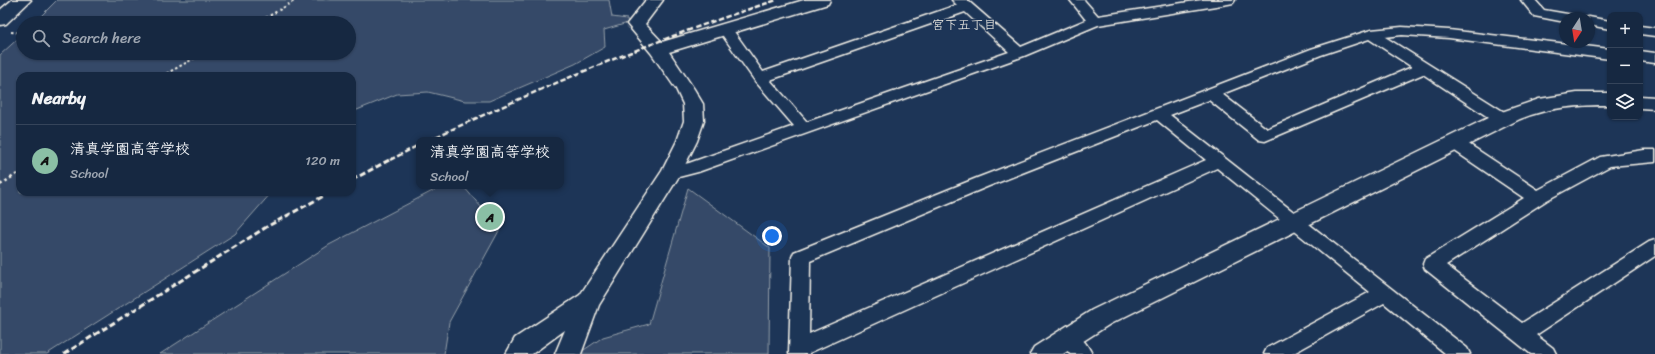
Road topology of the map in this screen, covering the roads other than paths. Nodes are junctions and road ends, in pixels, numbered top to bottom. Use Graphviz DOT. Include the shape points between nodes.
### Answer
graph roads {
  1 [pos="7,0"];
  2 [pos="22,0"];
  3 [pos="655,0"];
  4 [pos="822,0"];
  5 [pos="1077,0"];
  6 [pos="1228,0"];
  7 [pos="1528,0"];
  8 [pos="963,3"];
  9 [pos="0,6"];
  10 [pos="1559,16"];
  11 [pos="1095,21"];
  12 [pos="1595,22"];
  13 [pos="1607,24"];
  14 [pos="5,26"];
  15 [pos="725,29"];
  16 [pos="1643,30"];
  17 [pos="1655,32"];
  18 [pos="1371,34"];
  19 [pos="658,49"];
  20 [pos="1019,53"];
  21 [pos="1607,54"];
  22 [pos="1643,56"];
  23 [pos="1655,58"];
  24 [pos="1424,68"];
  25 [pos="760,78"];
  26 [pos="1210,93"];
  27 [pos="1607,99"];
  28 [pos="1643,102"];
  29 [pos="1655,104"];
  30 [pos="1158,114"];
  31 [pos="1503,120"];
  32 [pos="804,128"];
  33 [pos="1455,143"];
  34 [pos="1655,156"];
  35 [pos="1218,161"];
  36 [pos="671,173"];
  37 [pos="1537,198"];
  38 [pos="1295,222"];
  39 [pos="1655,247"];
  40 [pos="1385,293"];
  41 [pos="588,302"];
  42 [pos="1521,334"];
  43 [pos="1068,338"];
  44 [pos="799,351"];
  45 [pos="519,354"];
  46 [pos="568,354"];
  47 [pos="1043,354"];
  48 [pos="1082,354"];
  49 [pos="1274,354"];
  50 [pos="1460,354"];
  51 [pos="1546,354"];
  1 -- 9 [label="highway"];
  2 -- 14 [label="highway"];
  3 -- 19 [label="street" via="636,24"];
  4 -- 15 [label="street"];
  5 -- 11 [label="street"];
  6 -- 11 [label="street"];
  7 -- 10 [label="street" via="1539,13"];
  8 -- 20 [label="street"];
  8 -- 25 [label="street"];
  11 -- 20 [label="street"];
  12 -- 13 [label="street"];
  15 -- 19 [label="street"];
  15 -- 25 [label="street"];
  16 -- 17 [label="street"];
  18 -- 21 [label="street" via="1402,31 1449,34"];
  18 -- 24 [label="street"];
  18 -- 26 [label="street" via="1316,52"];
  19 -- 36 [label="street" via="686,89 693,104 694,121"];
  20 -- 32 [label="street"];
  22 -- 23 [label="street"];
  24 -- 26 [label="street" via="1266,136"];
  24 -- 31 [label="street"];
  25 -- 32 [label="street"];
  26 -- 30 [label="street"];
  27 -- 31 [label="street" via="1546,103"];
  28 -- 29 [label="street"];
  30 -- 35 [label="street"];
  30 -- 44 [label="street" via="801,257"];
  31 -- 33 [label="street"];
  32 -- 36 [label="street"];
  33 -- 37 [label="street"];
  33 -- 38 [label="street"];
  34 -- 37 [label="street" via="1606,162"];
  35 -- 38 [label="street"];
  35 -- 44 [label="street"];
  36 -- 41 [label="street"];
  37 -- 42 [label="street" via="1432,264"];
  38 -- 40 [label="street"];
  38 -- 43 [label="street" via="1101,317"];
  39 -- 42 [label="street"];
  40 -- 49 [label="street"];
  40 -- 50 [label="street"];
  41 -- 45 [label="street" via="524,345"];
  41 -- 46 [label="street"];
  42 -- 51 [label="street"];
  43 -- 47 [label="street"];
  43 -- 48 [label="street"];
}
